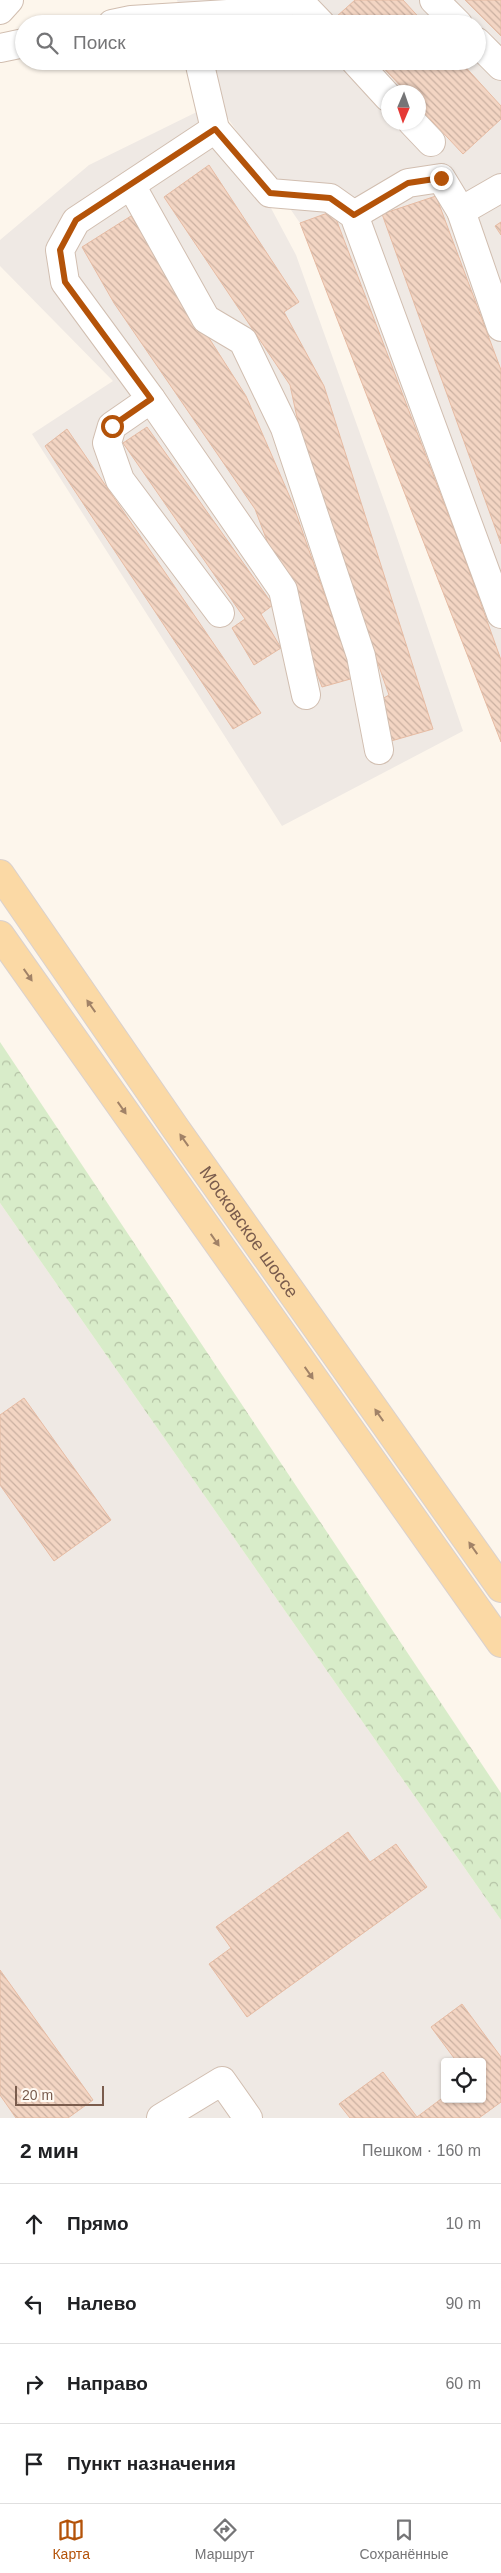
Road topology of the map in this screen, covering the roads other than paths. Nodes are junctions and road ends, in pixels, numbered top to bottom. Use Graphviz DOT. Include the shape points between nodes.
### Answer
graph roads {
  1 [pos="9,0"];
  2 [pos="289,0"];
  3 [pos="298,0"];
  4 [pos="434,0"];
  5 [pos="0,10"];
  6 [pos="238,15"];
  7 [pos="312,15"];
  8 [pos="449,15"];
  9 [pos="15,45"];
  10 [pos="0,48"];
  11 [pos="486,51"];
  12 [pos="501,66"];
  13 [pos="201,70"];
  14 [pos="364,70"];
  15 [pos="381,89"];
  16 [pos="215,129"];
  17 [pos="131,185"];
  18 [pos="501,188"];
  19 [pos="461,211"];
  20 [pos="354,215"];
  21 [pos="498,312"];
  22 [pos="151,399"];
  23 [pos="220,613"];
  24 [pos="501,614"];
  25 [pos="306,695"];
  26 [pos="379,750"];
  27 [pos="0,874"];
  28 [pos="0,935"];
  29 [pos="501,1588"];
  30 [pos="501,1643"];
  31 [pos="161,2118"];
  32 [pos="248,2118"];
  1 -- 5 [label="lane"];
  2 -- 6 [label="lane" via="275,11"];
  3 -- 7 [label="lane"];
  4 -- 8 [label="lane"];
  9 -- 10 [label="lane"];
  11 -- 12 [label="lane"];
  13 -- 16 [label="lane"];
  14 -- 15 [label="lane"];
  16 -- 17 [label="lane"];
  16 -- 20 [label="lane" via="270,193 330,198"];
  17 -- 22 [label="lane" via="76,220 60,250 65,282"];
  17 -- 26 [label="lane" via="206,319 243,341 285,428 361,656"];
  18 -- 19 [label="lane"];
  19 -- 20 [label="lane" via="441,178 408,183"];
  19 -- 21 [label="lane"];
  20 -- 24 [label="lane"];
  22 -- 23 [label="lane" via="112,426 107,443 120,480"];
  22 -- 25 [label="lane" via="283,590"];
  29 -- 27 [label="main road, Московское шоссе, one-way"];
  28 -- 30 [label="main road, Московское шоссе, one-way"];
  31 -- 32 [label="lane" via="222,2081"];
}
